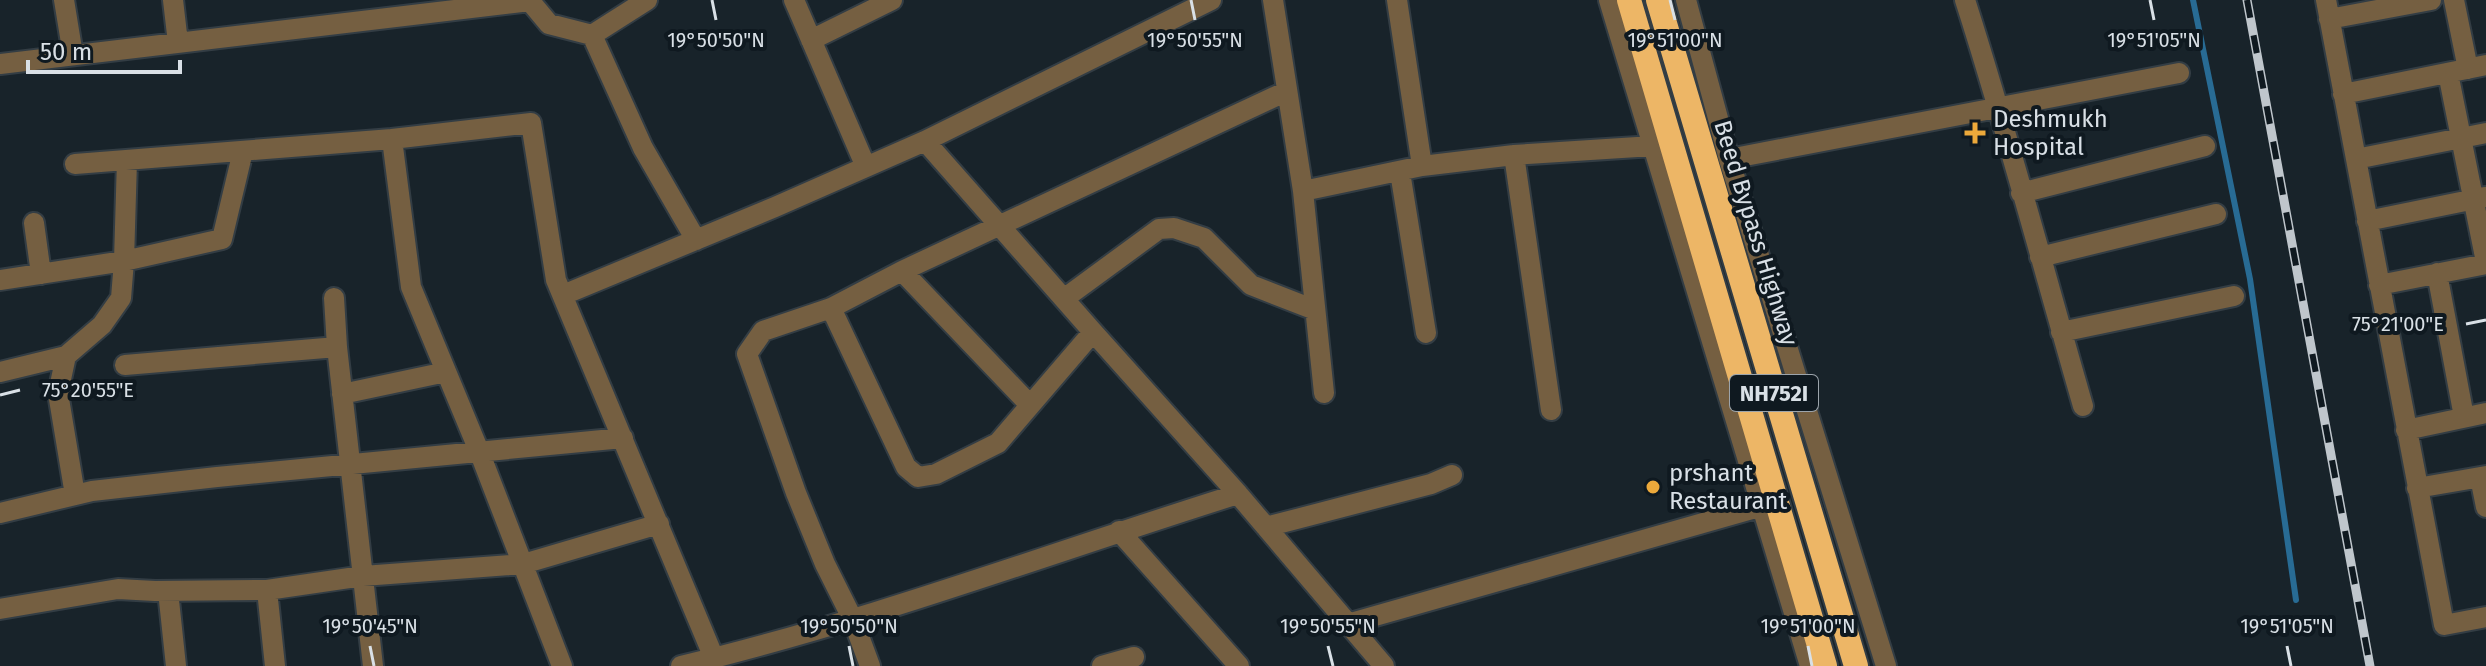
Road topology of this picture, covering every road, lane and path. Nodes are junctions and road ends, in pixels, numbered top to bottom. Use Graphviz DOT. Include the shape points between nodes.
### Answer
graph roads {
  1 [pos="64,0"];
  2 [pos="173,0"];
  3 [pos="647,0"];
  4 [pos="794,0"];
  5 [pos="892,0"];
  6 [pos="1211,0"];
  7 [pos="1273,0"];
  8 [pos="1397,0"];
  9 [pos="1609,0"];
  10 [pos="1629,0"];
  11 [pos="1658,0"];
  12 [pos="1686,0"];
  13 [pos="1965,0"];
  14 [pos="2431,0"];
  15 [pos="2454,0"];
  16 [pos="529,1"];
  17 [pos="1176,7"];
  18 [pos="2328,10"];
  19 [pos="592,35"];
  20 [pos="811,40"];
  21 [pos="178,43"];
  22 [pos="73,55"];
  23 [pos="0,64"];
  24 [pos="2467,69"];
  25 [pos="2179,73"];
  26 [pos="1287,91"];
  27 [pos="2343,94"];
  28 [pos="1999,107"];
  29 [pos="2486,133"];
  30 [pos="1660,136"];
  31 [pos="2461,138"];
  32 [pos="392,139"];
  33 [pos="925,141"];
  34 [pos="2205,146"];
  35 [pos="243,151"];
  36 [pos="1514,155"];
  37 [pos="1729,159"];
  38 [pos="2356,159"];
  39 [pos="127,160"];
  40 [pos="75,164"];
  41 [pos="1422,166"];
  42 [pos="866,167"];
  43 [pos="1400,172"];
  44 [pos="1303,191"];
  45 [pos="2021,193"];
  46 [pos="2480,198"];
  47 [pos="2216,214"];
  48 [pos="2367,221"];
  49 [pos="34,223"];
  50 [pos="1000,225"];
  51 [pos="696,240"];
  52 [pos="2040,257"];
  53 [pos="124,261"];
  54 [pos="2486,263"];
  55 [pos="902,271"];
  56 [pos="2437,273"];
  57 [pos="41,274"];
  58 [pos="0,280"];
  59 [pos="2379,285"];
  60 [pos="563,295"];
  61 [pos="2234,296"];
  62 [pos="334,298"];
  63 [pos="1065,298"];
  64 [pos="831,308"];
  65 [pos="1315,310"];
  66 [pos="1093,332"];
  67 [pos="2061,332"];
  68 [pos="1426,333"];
  69 [pos="337,347"];
  70 [pos="66,356"];
  71 [pos="125,365"];
  72 [pos="0,372"];
  73 [pos="446,372"];
  74 [pos="1324,393"];
  75 [pos="342,394"];
  76 [pos="1030,405"];
  77 [pos="2083,406"];
  78 [pos="1551,410"];
  79 [pos="2486,413"];
  80 [pos="2464,417"];
  81 [pos="2406,430"];
  82 [pos="623,438"];
  83 [pos="479,451"];
  84 [pos="351,465"];
  85 [pos="1452,475"];
  86 [pos="2483,476"];
  87 [pos="2417,488"];
  88 [pos="1238,494"];
  89 [pos="75,495"];
  90 [pos="1763,506"];
  91 [pos="2486,507"];
  92 [pos="0,513"];
  93 [pos="659,524"];
  94 [pos="1266,527"];
  95 [pos="1119,531"];
  96 [pos="523,564"];
  97 [pos="363,576"];
  98 [pos="267,590"];
  99 [pos="168,591"];
  100 [pos="0,609"];
  101 [pos="853,620"];
  102 [pos="2483,623"];
  103 [pos="1347,624"];
  104 [pos="1134,657"];
  105 [pos="714,658"];
  106 [pos="176,666"];
  107 [pos="275,666"];
  108 [pos="373,666"];
  109 [pos="562,666"];
  110 [pos="681,666"];
  111 [pos="870,666"];
  112 [pos="1102,666"];
  113 [pos="1239,666"];
  114 [pos="1384,666"];
  115 [pos="1810,666"];
  116 [pos="1825,666"];
  117 [pos="1856,666"];
  118 [pos="1886,666"];
  1 -- 22 [label="street"];
  2 -- 21 [label="street"];
  3 -- 19 [label="street"];
  4 -- 20 [label="street"];
  5 -- 20 [label="street"];
  6 -- 17 [label="street"];
  7 -- 26 [label="street"];
  8 -- 41 [label="street"];
  9 -- 30 [label="street"];
  10 -- 30 [label="highway, NH752I"];
  11 -- 117 [label="highway, Beed Bypass Highway / NH752I"];
  12 -- 37 [label="street"];
  13 -- 28 [label="street"];
  14 -- 18 [label="street"];
  15 -- 24 [label="street"];
  16 -- 19 [label="street" via="549,24"];
  16 -- 21 [label="street"];
  17 -- 33 [label="street"];
  18 -- 27 [label="street"];
  19 -- 51 [label="street" via="643,148"];
  20 -- 42 [label="street"];
  21 -- 22 [label="street"];
  22 -- 23 [label="street"];
  24 -- 27 [label="street"];
  24 -- 31 [label="street"];
  25 -- 28 [label="street"];
  26 -- 44 [label="street"];
  26 -- 50 [label="street"];
  27 -- 38 [label="street"];
  28 -- 37 [label="street"];
  28 -- 45 [label="street"];
  29 -- 31 [label="street"];
  30 -- 36 [label="street"];
  30 -- 90 [label="street"];
  30 -- 116 [label="highway, NH752I"];
  31 -- 38 [label="street"];
  31 -- 46 [label="street"];
  32 -- 35 [label="street"];
  32 -- 60 [label="street" via="531,123 556,280"];
  32 -- 73 [label="street" via="411,287"];
  33 -- 42 [label="street"];
  33 -- 50 [label="street"];
  34 -- 45 [label="street"];
  35 -- 39 [label="street"];
  35 -- 53 [label="street" via="222,239"];
  36 -- 41 [label="street"];
  36 -- 78 [label="street"];
  37 -- 118 [label="street"];
  38 -- 48 [label="street"];
  39 -- 40 [label="street"];
  39 -- 53 [label="street"];
  41 -- 43 [label="street"];
  42 -- 51 [label="street"];
  43 -- 44 [label="street"];
  43 -- 68 [label="street"];
  44 -- 65 [label="street"];
  45 -- 52 [label="street"];
  46 -- 48 [label="street"];
  46 -- 54 [label="street"];
  47 -- 52 [label="street"];
  48 -- 59 [label="street"];
  49 -- 57 [label="street"];
  50 -- 55 [label="street"];
  50 -- 63 [label="street"];
  51 -- 60 [label="street"];
  52 -- 67 [label="street"];
  53 -- 57 [label="street"];
  53 -- 70 [label="street" via="121,298 102,325"];
  54 -- 56 [label="street"];
  55 -- 64 [label="street"];
  55 -- 76 [label="street"];
  56 -- 59 [label="street"];
  56 -- 80 [label="street"];
  57 -- 58 [label="street"];
  59 -- 81 [label="street"];
  60 -- 82 [label="street"];
  61 -- 67 [label="street"];
  62 -- 69 [label="street"];
  63 -- 65 [label="street" via="1159,229 1174,228 1204,238 1251,285"];
  63 -- 66 [label="street"];
  64 -- 76 [label="street" via="906,467 918,477 936,474 998,443"];
  64 -- 101 [label="street" via="763,331 747,354 796,493"];
  65 -- 74 [label="street"];
  66 -- 76 [label="street"];
  66 -- 88 [label="street"];
  67 -- 77 [label="street"];
  69 -- 71 [label="street"];
  69 -- 75 [label="street"];
  70 -- 72 [label="street"];
  70 -- 89 [label="street" via="58,393"];
  73 -- 75 [label="street"];
  73 -- 83 [label="street"];
  75 -- 84 [label="street"];
  79 -- 80 [label="street"];
  80 -- 81 [label="street"];
  81 -- 87 [label="street"];
  82 -- 83 [label="street"];
  82 -- 93 [label="street"];
  83 -- 84 [label="street"];
  83 -- 96 [label="street"];
  84 -- 89 [label="street"];
  84 -- 97 [label="street"];
  85 -- 94 [label="street"];
  86 -- 87 [label="street"];
  86 -- 91 [label="street"];
  87 -- 102 [label="street" via="2444,625"];
  88 -- 94 [label="street"];
  88 -- 95 [label="street"];
  89 -- 92 [label="street"];
  90 -- 103 [label="street"];
  90 -- 115 [label="street"];
  93 -- 96 [label="street"];
  93 -- 105 [label="street"];
  94 -- 103 [label="street"];
  95 -- 101 [label="street"];
  95 -- 113 [label="street"];
  96 -- 97 [label="street"];
  96 -- 109 [label="street"];
  97 -- 98 [label="street"];
  97 -- 108 [label="street"];
  98 -- 99 [label="street"];
  98 -- 107 [label="street"];
  99 -- 100 [label="street" via="118,589"];
  99 -- 106 [label="street"];
  101 -- 105 [label="street"];
  101 -- 111 [label="street"];
  103 -- 114 [label="street"];
  104 -- 112 [label="street"];
  105 -- 110 [label="street"];
}
